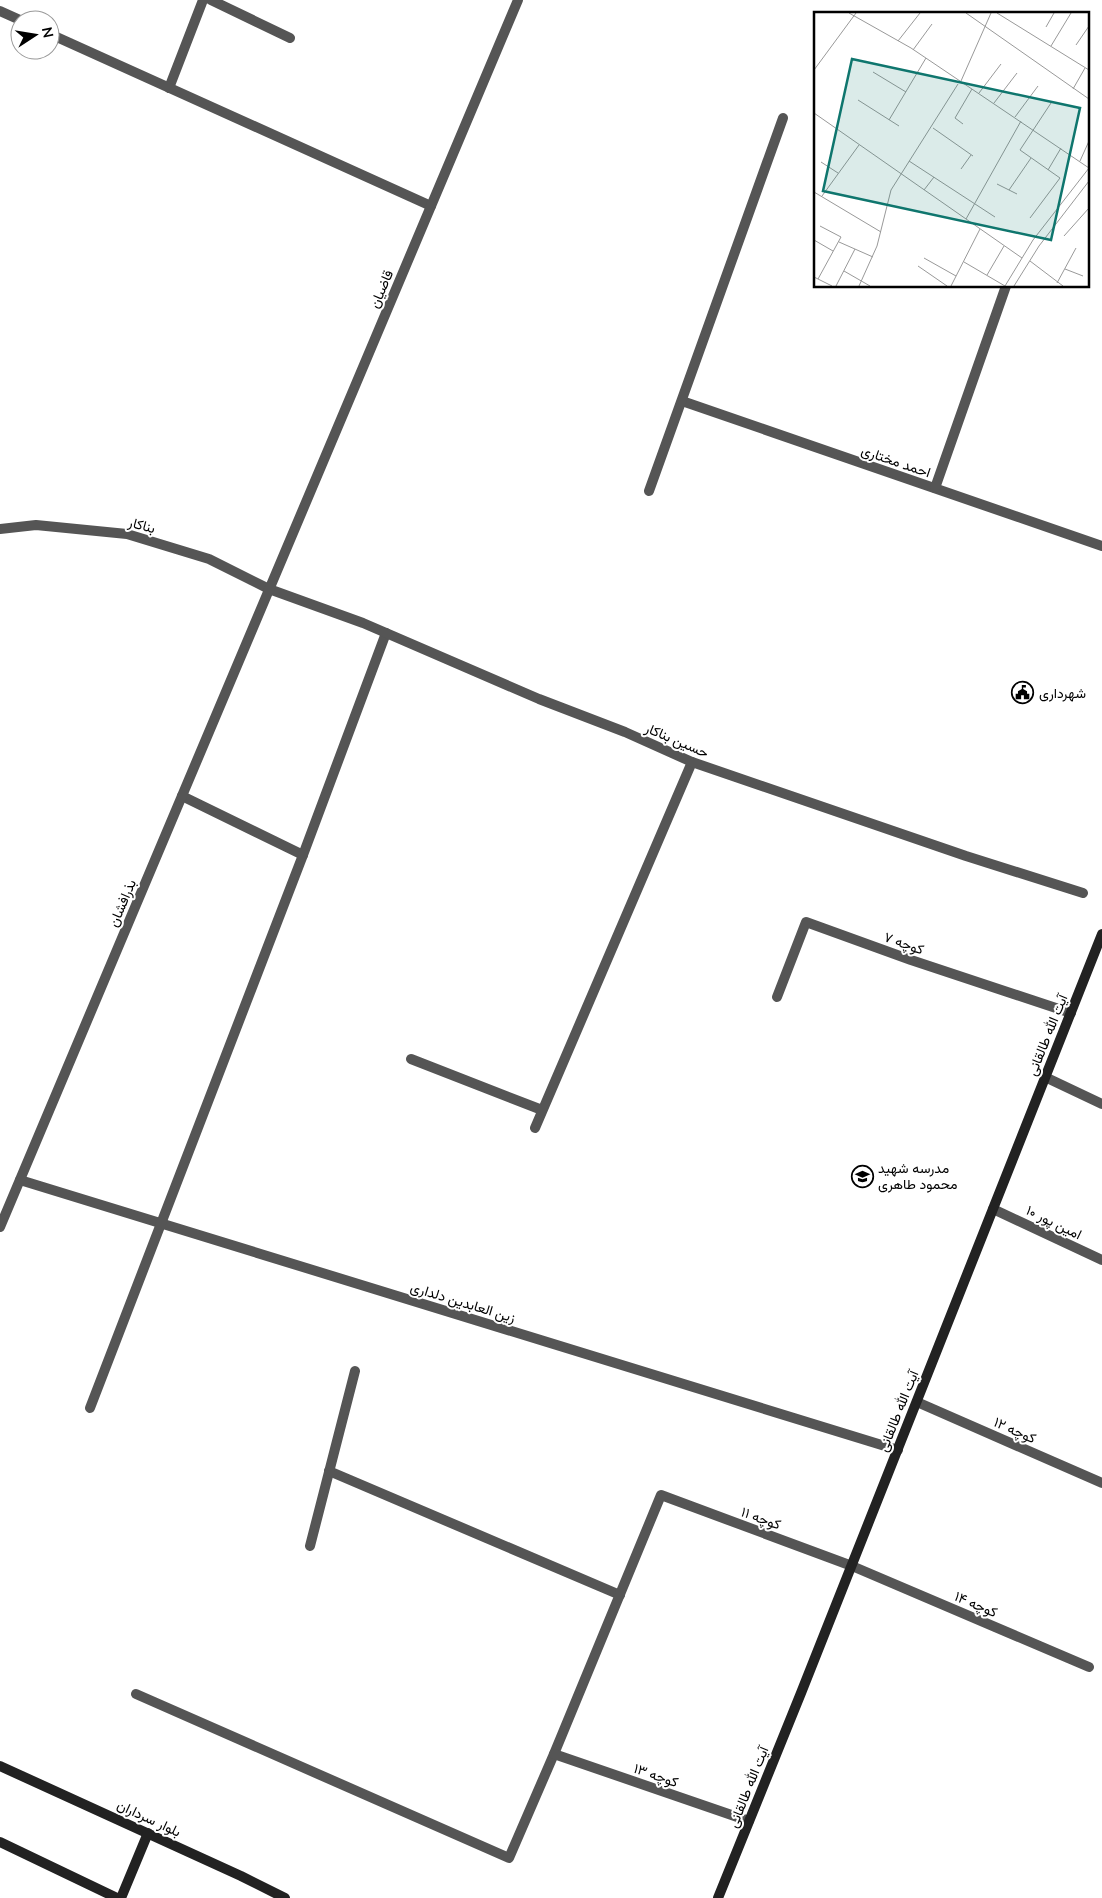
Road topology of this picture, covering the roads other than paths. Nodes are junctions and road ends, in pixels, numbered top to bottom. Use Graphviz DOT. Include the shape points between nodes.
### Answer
graph roads {
  1 [pos="203,0"];
  2 [pos="211,0"];
  3 [pos="518,0"];
  4 [pos="290,38"];
  5 [pos="60,39"];
  6 [pos="169,88"];
  7 [pos="783,118"];
  8 [pos="431,206"];
  9 [pos="1005,288"];
  10 [pos="682,401"];
  11 [pos="935,488"];
  12 [pos="649,491"];
  13 [pos="0,529"];
  14 [pos="1102,546"];
  15 [pos="269,588"];
  16 [pos="386,633"];
  17 [pos="692,762"];
  18 [pos="182,796"];
  19 [pos="303,855"];
  20 [pos="1083,893"];
  21 [pos="1102,934"];
  22 [pos="778,997"];
  23 [pos="1071,1013"];
  24 [pos="411,1058"];
  25 [pos="1045,1077"];
  26 [pos="1102,1104"];
  27 [pos="542,1110"];
  28 [pos="535,1128"];
  29 [pos="20,1180"];
  30 [pos="994,1209"];
  31 [pos="162,1224"];
  32 [pos="0,1227"];
  33 [pos="1102,1260"];
  34 [pos="355,1372"];
  35 [pos="917,1402"];
  36 [pos="90,1408"];
  37 [pos="898,1450"];
  38 [pos="329,1472"];
  39 [pos="1102,1483"];
  40 [pos="310,1546"];
  41 [pos="852,1566"];
  42 [pos="620,1595"];
  43 [pos="1089,1667"];
  44 [pos="136,1694"];
  45 [pos="554,1754"];
  46 [pos="0,1766"];
  47 [pos="749,1821"];
  48 [pos="148,1833"];
  49 [pos="0,1842"];
  50 [pos="119,1898"];
  51 [pos="285,1898"];
  52 [pos="718,1898"];
  1 -- 6 [label="street"];
  2 -- 4 [label="street"];
  3 -- 8 [label="street, قاضیان"];
  5 -- 6 [label="street"];
  6 -- 8 [label="street"];
  7 -- 10 [label="street"];
  8 -- 15 [label="street, قاضیان"];
  9 -- 11 [label="street"];
  10 -- 11 [label="street, احمد مختاری"];
  10 -- 12 [label="street"];
  11 -- 14 [label="street, احمد مختاری"];
  13 -- 15 [label="street, بناکار" via="36,525 127,534 209,559"];
  15 -- 16 [label="street, حسین بناکار"];
  15 -- 18 [label="street, بذرافشان"];
  16 -- 17 [label="street, حسین بناکار"];
  16 -- 19 [label="street"];
  17 -- 20 [label="street, حسین بناکار"];
  17 -- 27 [label="street"];
  18 -- 19 [label="street"];
  18 -- 29 [label="street, بذرافشان"];
  19 -- 31 [label="street"];
  21 -- 23 [label="main road, آیت الله طالقانی"];
  22 -- 23 [label="street, کوچه ۷" via="806,922"];
  23 -- 25 [label="main road, آیت الله طالقانی"];
  24 -- 27 [label="street"];
  25 -- 26 [label="street"];
  25 -- 30 [label="main road, آیت الله طالقانی"];
  27 -- 28 [label="street"];
  29 -- 31 [label="street, زین العابدین دلداری"];
  29 -- 32 [label="street, بذرافشان"];
  30 -- 33 [label="street, امین پور ۱۰"];
  30 -- 35 [label="main road, آیت الله طالقانی"];
  31 -- 36 [label="street"];
  31 -- 37 [label="street, زین العابدین دلداری"];
  34 -- 38 [label="street"];
  35 -- 37 [label="main road, آیت الله طالقانی"];
  35 -- 39 [label="street, کوچه ۱۲"];
  37 -- 41 [label="main road, آیت الله طالقانی"];
  38 -- 40 [label="street"];
  38 -- 42 [label="street"];
  41 -- 42 [label="street, کوچه ۱۱" via="660,1495"];
  41 -- 43 [label="street, کوچه ۱۴"];
  41 -- 47 [label="main road, آیت الله طالقانی"];
  42 -- 45 [label="street"];
  44 -- 45 [label="street" via="509,1858"];
  45 -- 47 [label="street, کوچه ۱۳"];
  46 -- 48 [label="main road, بلوار سرداران"];
  47 -- 52 [label="main road, آیت الله طالقانی"];
  48 -- 50 [label="main road"];
  48 -- 51 [label="main road, بلوار سرداران"];
  49 -- 50 [label="main road"];
}
